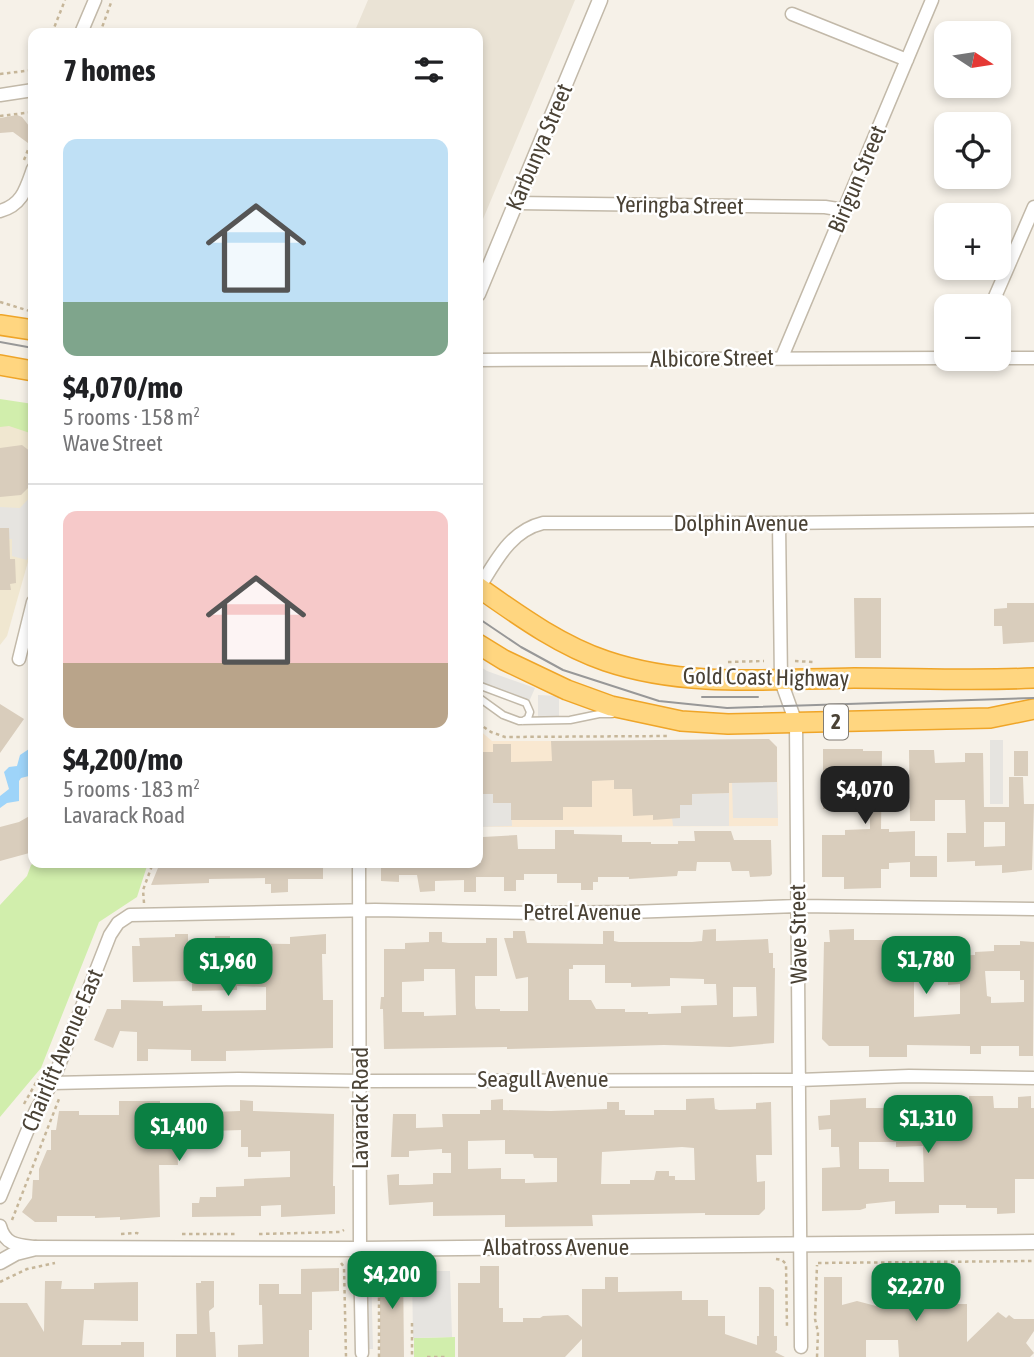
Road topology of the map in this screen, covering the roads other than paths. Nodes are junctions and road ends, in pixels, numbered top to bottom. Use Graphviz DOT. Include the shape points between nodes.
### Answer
graph roads {
  1 [pos="94,0"];
  2 [pos="600,0"];
  3 [pos="932,0"];
  4 [pos="792,14"];
  5 [pos="83,28"];
  6 [pos="907,60"];
  7 [pos="28,91"];
  8 [pos="0,95"];
  9 [pos="28,182"];
  10 [pos="515,203"];
  11 [pos="1034,207"];
  12 [pos="844,210"];
  13 [pos="0,211"];
  14 [pos="483,282"];
  15 [pos="996,294"];
  16 [pos="0,325"];
  17 [pos="28,329"];
  18 [pos="782,357"];
  19 [pos="934,358"];
  20 [pos="1011,358"];
  21 [pos="1034,358"];
  22 [pos="483,360"];
  23 [pos="0,365"];
  24 [pos="28,370"];
  25 [pos="1034,520"];
  26 [pos="779,523"];
  27 [pos="483,580"];
  28 [pos="483,590"];
  29 [pos="28,622"];
  30 [pos="483,647"];
  31 [pos="19,659"];
  32 [pos="1034,678"];
  33 [pos="781,681"];
  34 [pos="483,687"];
  35 [pos="483,701"];
  36 [pos="1034,709"];
  37 [pos="639,713"];
  38 [pos="521,721"];
  39 [pos="796,723"];
  40 [pos="359,868"];
  41 [pos="798,906"];
  42 [pos="1034,909"];
  43 [pos="359,911"];
  44 [pos="130,915"];
  45 [pos="1034,1078"];
  46 [pos="799,1080"];
  47 [pos="361,1081"];
  48 [pos="52,1083"];
  49 [pos="1,1194"];
  50 [pos="0,1209"];
  51 [pos="5,1230"];
  52 [pos="1034,1242"];
  53 [pos="800,1245"];
  54 [pos="36,1248"];
  55 [pos="360,1249"];
  56 [pos="2,1258"];
  57 [pos="802,1347"];
  58 [pos="362,1353"];
  1 -- 5 [label="street"];
  2 -- 10 [label="street, Karbunya Street"];
  3 -- 6 [label="street, Birigun Street"];
  4 -- 6 [label="street"];
  6 -- 12 [label="street, Birigun Street"];
  7 -- 8 [label="street"];
  9 -- 13 [label="street" via="22,198"];
  10 -- 12 [label="street, Yeringba Street" via="825,206"];
  10 -- 14 [label="street, Karbunya Street"];
  11 -- 15 [label="street"];
  12 -- 18 [label="street, Birigun Street"];
  16 -- 17 [label="highway"];
  18 -- 19 [label="street, Albicore Street"];
  18 -- 22 [label="street, Albicore Street"];
  20 -- 21 [label="street"];
  23 -- 24 [label="highway"];
  25 -- 26 [label="street, Dolphin Avenue"];
  26 -- 27 [label="street, Dolphin Avenue" via="543,523 519,532"];
  26 -- 33 [label="street, Wave Street"];
  28 -- 33 [label="highway, Gold Coast Highway / 2" via="554,637 606,661 674,676"];
  29 -- 31 [label="street"];
  30 -- 37 [label="highway, Gold Coast Highway / 2" via="567,690"];
  32 -- 33 [label="highway, Gold Coast Highway / 2"];
  33 -- 39 [label="street, Wave Street"];
  34 -- 38 [label="lane" via="526,703 530,713"];
  35 -- 38 [label="lane, Gold Coast Highway"];
  36 -- 39 [label="highway, Gold Coast Highway / 2" via="990,718"];
  37 -- 38 [label="lane, Gold Coast Highway"];
  37 -- 39 [label="highway, Gold Coast Highway / 2" via="698,723"];
  39 -- 41 [label="street, Wave Street"];
  40 -- 43 [label="street, Lavarack Road"];
  41 -- 42 [label="street, Petrel Avenue"];
  41 -- 43 [label="street, Petrel Avenue" via="536,913"];
  41 -- 46 [label="street, Wave Street"];
  43 -- 44 [label="street, Petrel Avenue"];
  43 -- 47 [label="street, Lavarack Road"];
  44 -- 48 [label="street, Chairlift Avenue East" via="110,934"];
  45 -- 46 [label="street, Seagull Avenue"];
  46 -- 47 [label="street, Seagull Avenue"];
  46 -- 53 [label="street, Wave Street"];
  47 -- 48 [label="street, Seagull Avenue"];
  47 -- 55 [label="street, Lavarack Road"];
  48 -- 49 [label="street, Chairlift Avenue East"];
  49 -- 50 [label="street, Chairlift Avenue East"];
  51 -- 54 [label="street" via="13,1244"];
  51 -- 56 [label="street"];
  52 -- 53 [label="street, Albatross Avenue"];
  53 -- 55 [label="street, Albatross Avenue"];
  53 -- 57 [label="street, Wave Street"];
  54 -- 55 [label="street, Albatross Avenue"];
  54 -- 56 [label="street, Albatross Avenue"];
  55 -- 58 [label="street, Lavarack Road"];
}
